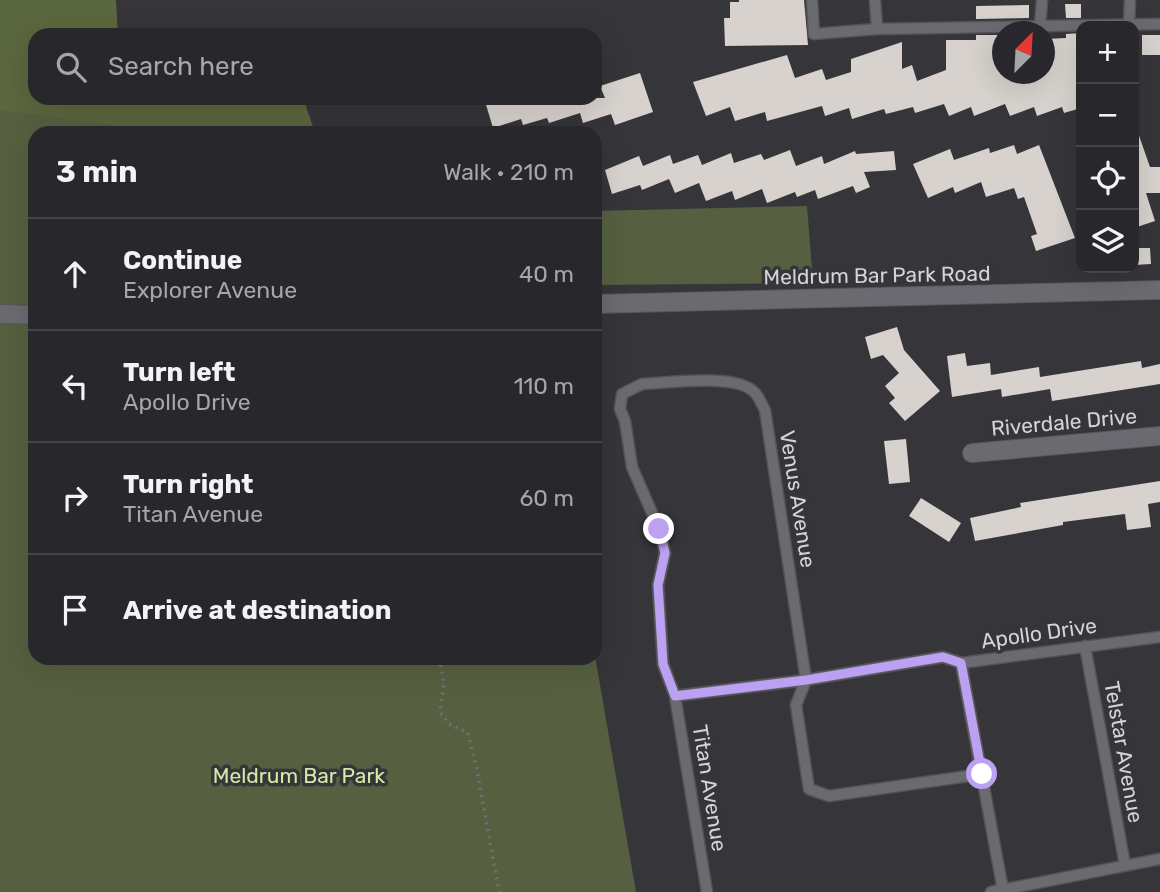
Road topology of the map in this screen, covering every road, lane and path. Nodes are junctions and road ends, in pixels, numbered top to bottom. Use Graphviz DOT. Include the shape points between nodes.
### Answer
graph roads {
  1 [pos="812,0"];
  2 [pos="875,0"];
  3 [pos="1042,0"];
  4 [pos="1130,0"];
  5 [pos="1040,21"];
  6 [pos="1129,21"];
  7 [pos="1160,24"];
  8 [pos="1139,25"];
  9 [pos="1055,26"];
  10 [pos="1076,26"];
  11 [pos="992,27"];
  12 [pos="877,29"];
  13 [pos="1160,290"];
  14 [pos="602,304"];
  15 [pos="0,314"];
  16 [pos="28,315"];
  17 [pos="691,382"];
  18 [pos="1160,436"];
  19 [pos="972,453"];
  20 [pos="1160,637"];
  21 [pos="1085,646"];
  22 [pos="961,663"];
  23 [pos="440,665"];
  24 [pos="806,680"];
  25 [pos="675,696"];
  26 [pos="982,774"];
  27 [pos="1160,859"];
  28 [pos="1125,865"];
  29 [pos="1003,890"];
  30 [pos="499,892"];
  31 [pos="707,892"];
  32 [pos="990,892"];
  1 -- 12 [label="lane" via="814,34"];
  2 -- 12 [label="lane"];
  3 -- 5 [label="lane"];
  4 -- 6 [label="lane"];
  7 -- 8 [label="lane"];
  9 -- 10 [label="lane"];
  11 -- 12 [label="lane"];
  13 -- 14 [label="street, Meldrum Bar Park Road"];
  15 -- 16 [label="street"];
  17 -- 24 [label="lane, Venus Avenue" via="742,383 754,391 765,410"];
  17 -- 25 [label="lane, Titan Avenue" via="631,388 622,394 620,409 632,467 665,553 658,585 663,664"];
  18 -- 19 [label="street, Riverdale Drive"];
  20 -- 21 [label="lane, Apollo Drive"];
  21 -- 22 [label="lane, Apollo Drive"];
  21 -- 28 [label="lane, Telstar Avenue"];
  22 -- 24 [label="lane, Apollo Drive" via="943,657"];
  22 -- 26 [label="lane"];
  23 -- 30 [label="path" via="444,684 440,712 449,724 468,733"];
  24 -- 25 [label="lane, Apollo Drive"];
  24 -- 26 [label="lane" via="796,705 809,789 830,796"];
  25 -- 31 [label="lane, Titan Avenue"];
  26 -- 29 [label="lane"];
  27 -- 28 [label="lane"];
  28 -- 29 [label="lane"];
  29 -- 32 [label="lane"];
}
